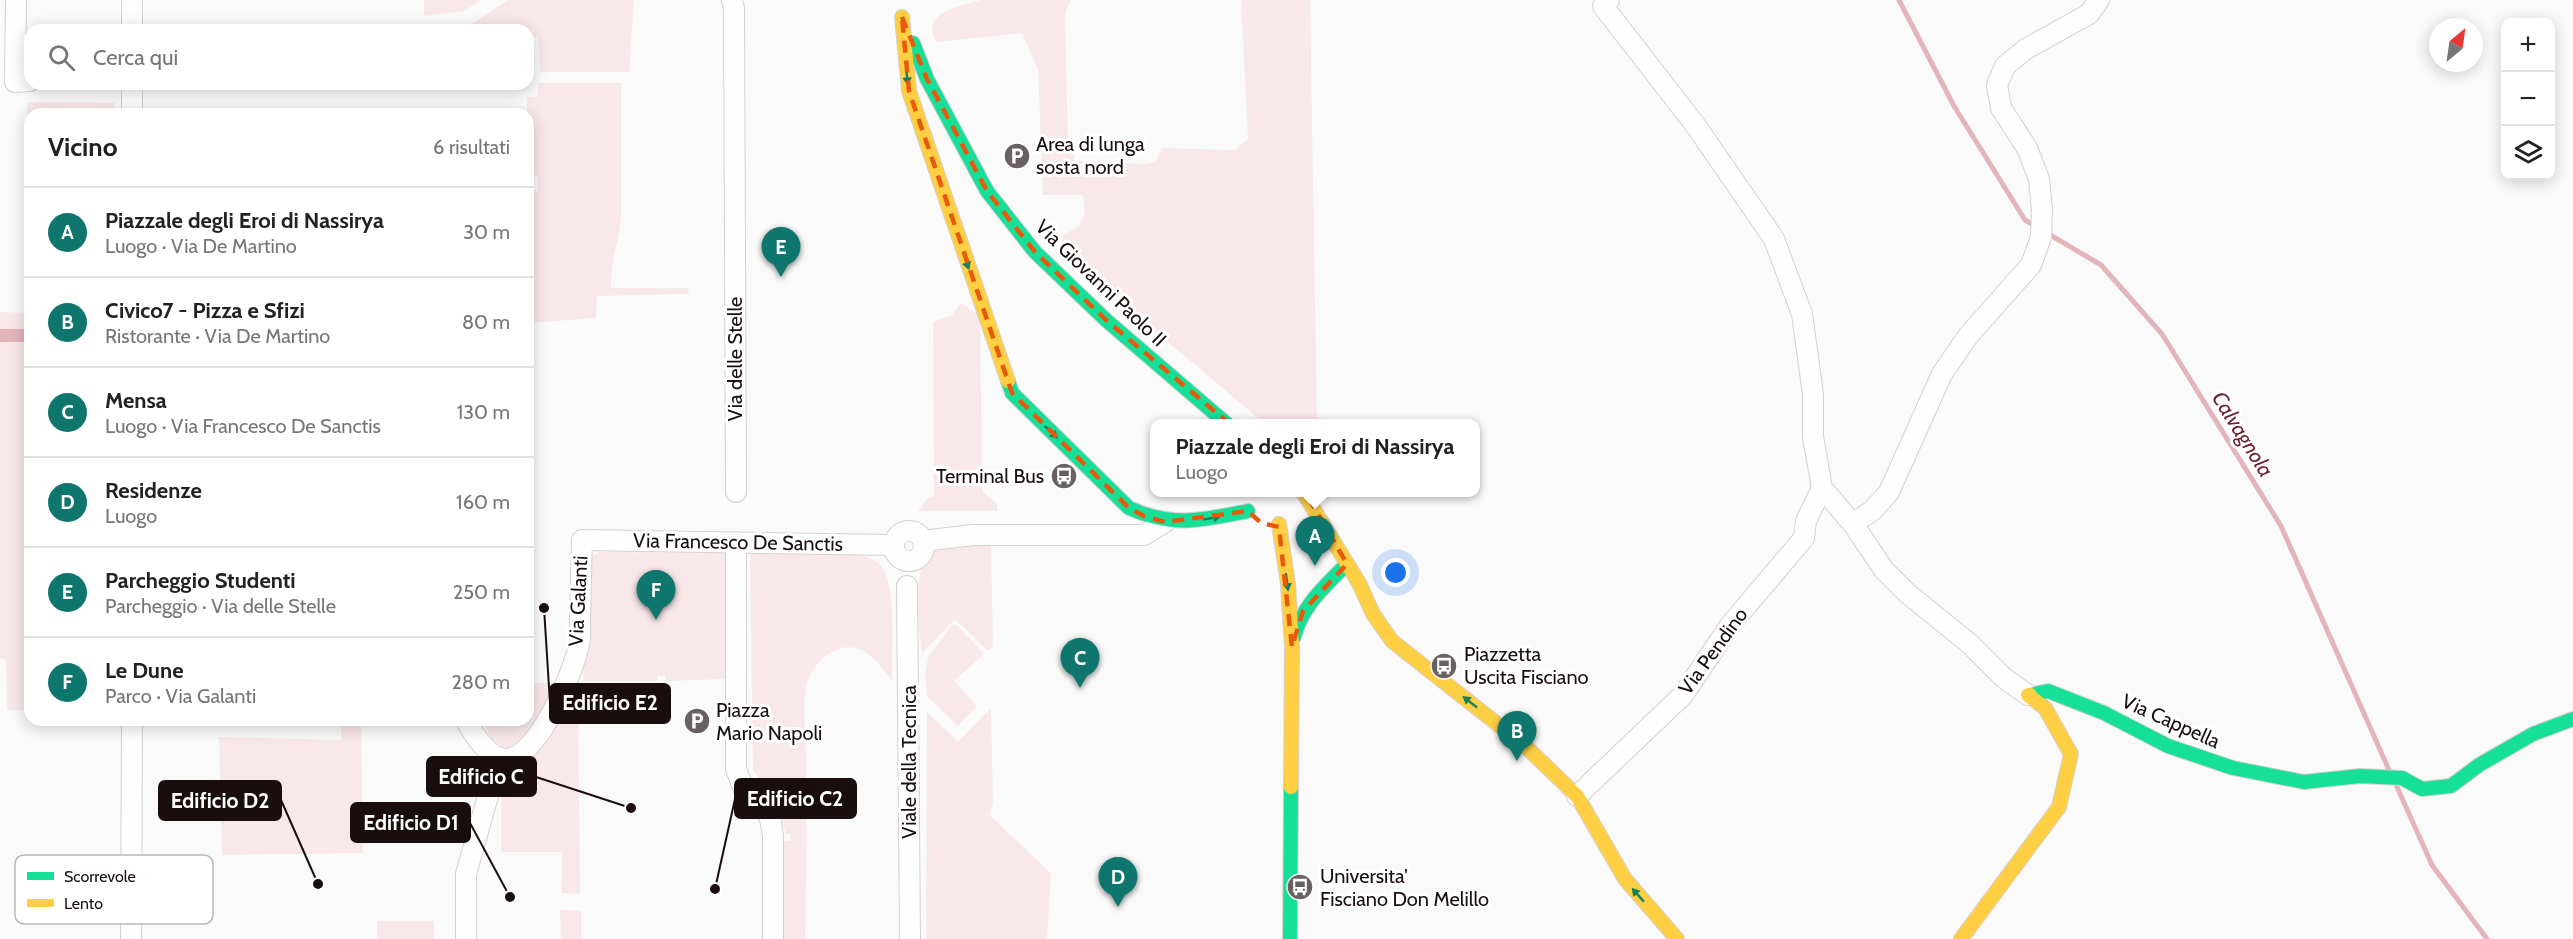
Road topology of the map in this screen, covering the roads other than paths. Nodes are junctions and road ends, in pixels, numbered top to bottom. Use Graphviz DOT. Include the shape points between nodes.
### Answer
graph roads {
  1 [pos="16,0"];
  2 [pos="132,0"];
  3 [pos="732,0"];
  4 [pos="895,0"];
  5 [pos="1609,0"];
  6 [pos="2099,0"];
  7 [pos="902,17"];
  8 [pos="132,24"];
  9 [pos="24,81"];
  10 [pos="132,90"];
  11 [pos="132,108"];
  12 [pos="1220,419"];
  13 [pos="1822,488"];
  14 [pos="736,492"];
  15 [pos="1243,497"];
  16 [pos="1301,497"];
  17 [pos="1305,497"];
  18 [pos="1248,511"];
  19 [pos="1165,522"];
  20 [pos="1279,524"];
  21 [pos="1852,524"];
  22 [pos="582,540"];
  23 [pos="736,542"];
  24 [pos="895,550"];
  25 [pos="920,550"];
  26 [pos="1347,564"];
  27 [pos="907,586"];
  28 [pos="1292,647"];
  29 [pos="2028,695"];
  30 [pos="2573,719"];
  31 [pos="132,726"];
  32 [pos="470,726"];
  33 [pos="499,757"];
  34 [pos="1577,796"];
  35 [pos="131,855"];
  36 [pos="131,924"];
  37 [pos="131,939"];
  38 [pos="465,939"];
  39 [pos="773,939"];
  40 [pos="910,939"];
  41 [pos="1290,939"];
  42 [pos="1677,939"];
  43 [pos="1961,939"];
  1 -- 9 [label="street" via="15,82"];
  2 -- 8 [label="street"];
  3 -- 14 [label="street, Via delle Stelle"];
  4 -- 7 [label="street, Via Giovanni Paolo II"];
  5 -- 13 [label="street" via="1603,6 1702,135 1774,239 1802,314 1813,394 1813,437"];
  6 -- 21 [label="street" via="2089,14 2026,49 2005,66 1997,85 2001,108 2027,148 2038,179 2042,229 2031,265 1968,336 1942,374 1888,492 1873,510"];
  7 -- 12 [label="street, Via Giovanni Paolo II" via="927,79 987,191 1035,252"];
  7 -- 19 [label="street, one-way" via="909,91 1012,393 1129,508"];
  10 -- 11 [label="street"];
  13 -- 21 [label="street"];
  13 -- 34 [label="street, Via Pendino" via="1806,520 1804,538 1731,624 1683,695"];
  15 -- 18 [label="street"];
  16 -- 20 [label="street" via="1297,512"];
  17 -- 26 [label="street"];
  19 -- 18 [label="street, one-way"];
  18 -- 20 [label="street" via="1262,523"];
  19 -- 25 [label="street" via="1144,535 974,535"];
  20 -- 28 [label="street, one-way"];
  21 -- 29 [label="street" via="1884,570 1907,593"];
  22 -- 23 [label="street, Via Francesco De Sanctis"];
  22 -- 33 [label="street, Via Galanti" via="579,645 556,708 526,747 511,758"];
  23 -- 24 [label="street, Via Francesco De Sanctis"];
  23 -- 39 [label="street" via="736,770 744,790 770,818"];
  24 -- 25 [label="street" via="906,561"];
  24 -- 25 [label="street" via="898,536 906,531 916,533"];
  24 -- 27 [label="street, Viale della Tecnica"];
  25 -- 27 [label="street, Viale della Tecnica"];
  26 -- 28 [label="street" via="1303,611"];
  34 -- 26 [label="street, one-way" via="1524,745 1392,641"];
  27 -- 40 [label="street, Viale della Tecnica"];
  28 -- 41 [label="street"];
  29 -- 30 [label="street, Via Cappella" via="2048,691 2104,713 2169,746 2233,768 2304,782 2360,776 2402,778 2421,789 2451,786 2533,734"];
  29 -- 43 [label="street" via="2045,708 2071,754 2059,807"];
  31 -- 35 [label="street"];
  32 -- 33 [label="street" via="483,745"];
  33 -- 38 [label="street" via="466,874"];
  42 -- 34 [label="street, one-way" via="1625,879"];
  36 -- 37 [label="street"];
}
